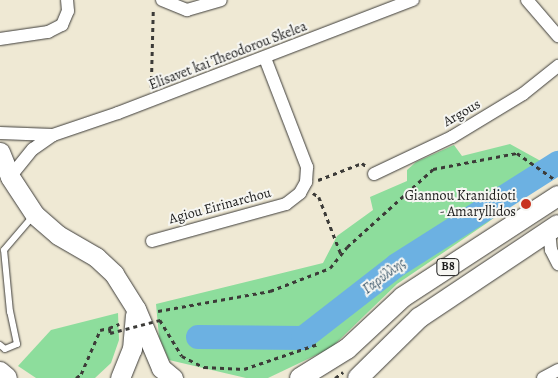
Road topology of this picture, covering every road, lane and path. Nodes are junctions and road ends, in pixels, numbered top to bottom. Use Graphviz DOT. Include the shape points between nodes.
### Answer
graph roads {
  1 [pos="68,0"];
  2 [pos="153,0"];
  3 [pos="162,0"];
  4 [pos="221,0"];
  5 [pos="413,0"];
  6 [pos="527,0"];
  7 [pos="558,36"];
  8 [pos="0,39"];
  9 [pos="265,58"];
  10 [pos="558,66"];
  11 [pos="151,101"];
  12 [pos="0,133"];
  13 [pos="52,135"];
  14 [pos="0,152"];
  15 [pos="362,163"];
  16 [pos="374,174"];
  17 [pos="10,177"];
  18 [pos="320,180"];
  19 [pos="304,186"];
  20 [pos="557,187"];
  21 [pos="35,215"];
  22 [pos="553,235"];
  23 [pos="152,241"];
  24 [pos="341,254"];
  25 [pos="558,264"];
  26 [pos="136,308"];
  27 [pos="158,311"];
  28 [pos="123,322"];
  29 [pos="109,328"];
  30 [pos="318,344"];
  31 [pos="0,345"];
  32 [pos="558,370"];
  33 [pos="0,372"];
  34 [pos="7,378"];
  35 [pos="76,378"];
  36 [pos="120,378"];
  37 [pos="172,378"];
  38 [pos="300,378"];
  39 [pos="358,378"];
  40 [pos="543,378"];
  1 -- 8 [label="street" via="68,12 62,25 48,32"];
  2 -- 11 [label="path"];
  3 -- 4 [label="street" via="187,10"];
  5 -- 9 [label="street, Elisavet kai Theodorou Skelea"];
  6 -- 7 [label="street"];
  9 -- 11 [label="street, Elisavet kai Theodorou Skelea"];
  9 -- 19 [label="street" via="307,166"];
  10 -- 16 [label="street, Argous" via="523,94 452,137"];
  11 -- 13 [label="street, Elisavet kai Theodorou Skelea"];
  12 -- 13 [label="street, Elisavet kai Theodorou Skelea"];
  13 -- 17 [label="street, Elisavet kai Theodorou Skelea" via="33,149"];
  14 -- 17 [label="main road"];
  15 -- 18 [label="path"];
  17 -- 21 [label="main road"];
  19 -- 23 [label="street, Agiou Eirinarchou" via="286,204"];
  19 -- 24 [label="path" via="319,197"];
  20 -- 24 [label="path" via="517,153 433,169"];
  20 -- 38 [label="main road, B8" via="403,297 347,349"];
  21 -- 26 [label="main road" via="58,235 96,257 114,274"];
  21 -- 31 [label="lane" via="4,250 10,312 17,344 5,349"];
  22 -- 25 [label="street"];
  22 -- 39 [label="main road, B8" via="530,243 419,318"];
  24 -- 27 [label="path" via="330,268 270,291"];
  26 -- 36 [label="main road" via="132,349"];
  26 -- 37 [label="main road" via="156,361"];
  28 -- 29 [label="path"];
  29 -- 30 [label="path, bridge" via="110,333 160,320 182,356 204,367 244,369"];
  29 -- 35 [label="path" via="100,330"];
  32 -- 40 [label="street"];
  33 -- 34 [label="main road"];
}
